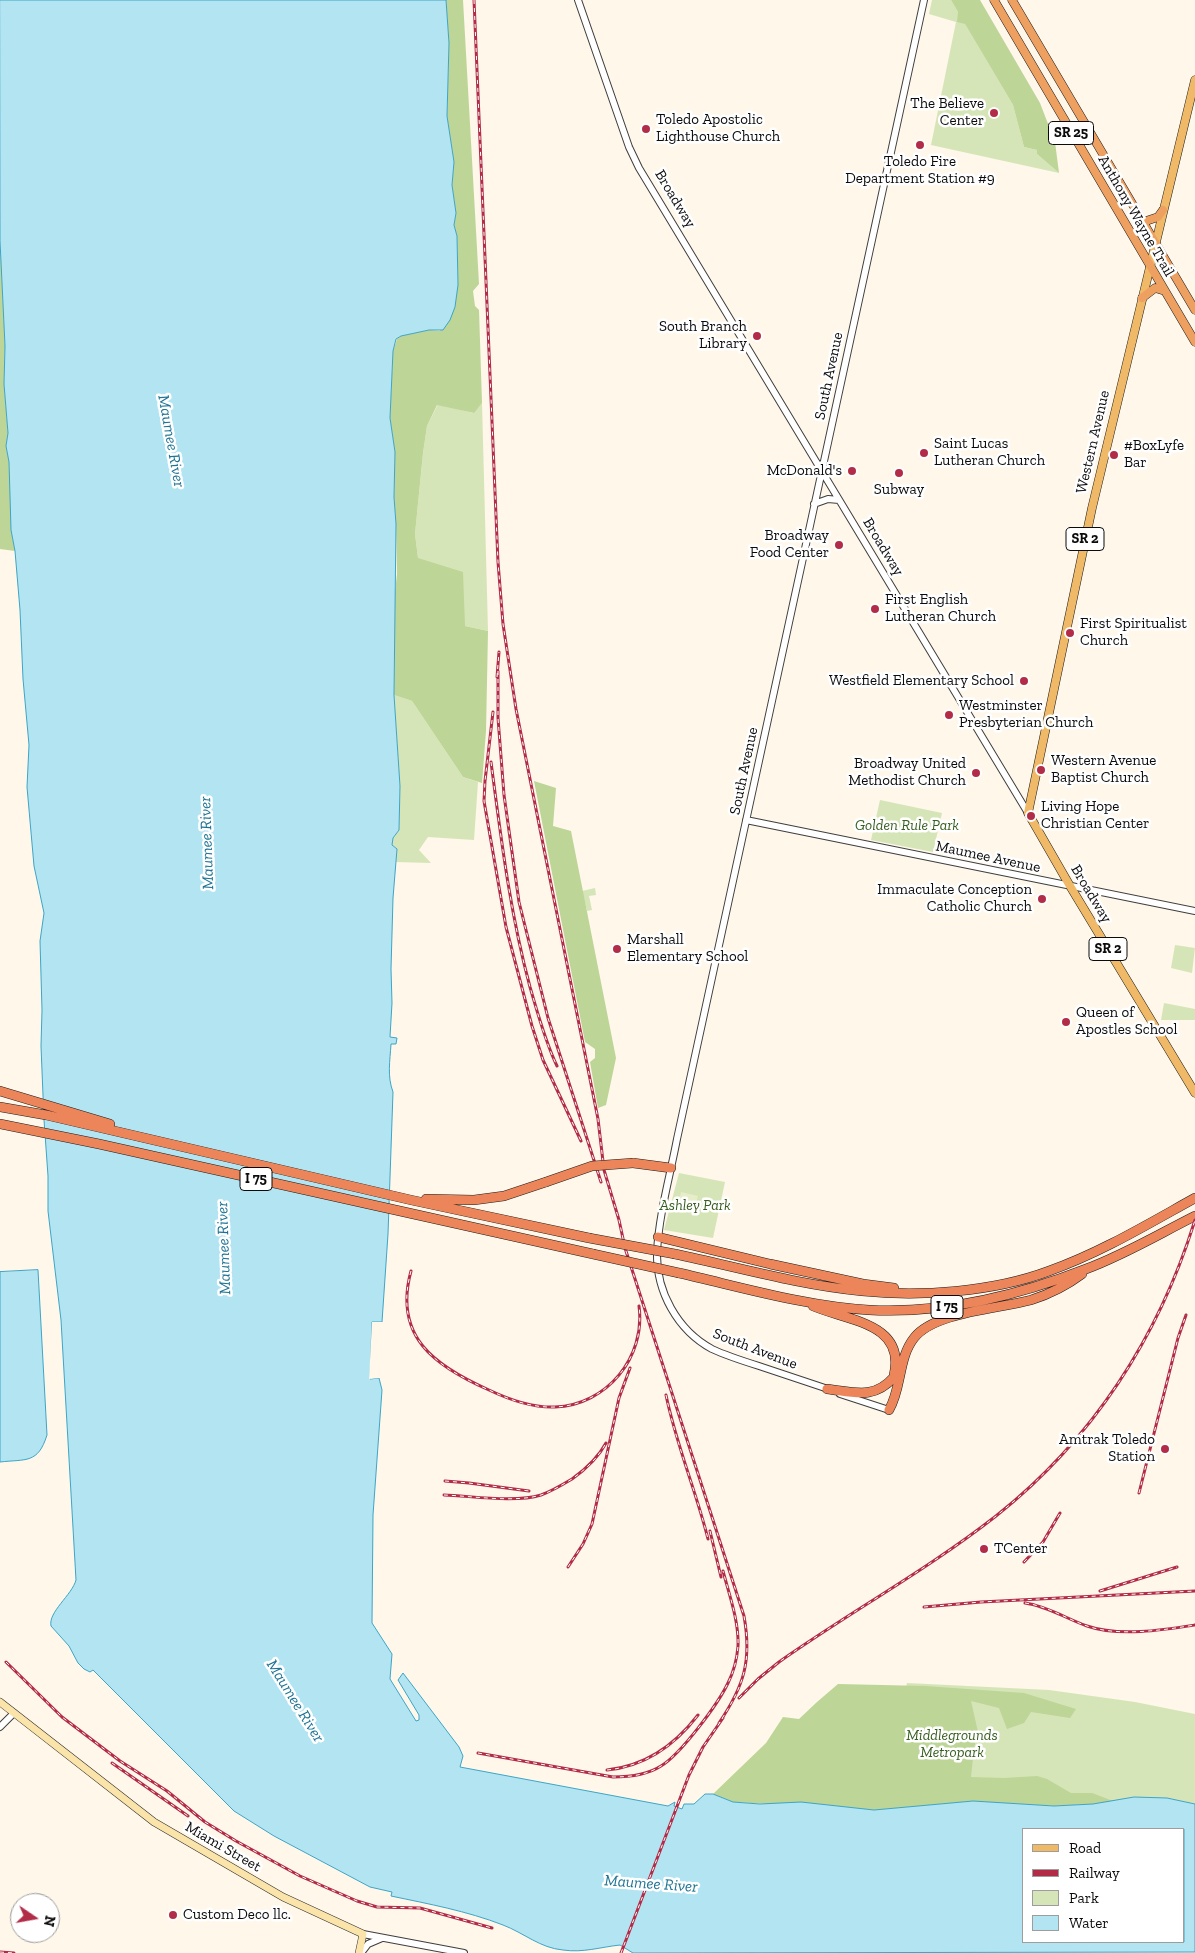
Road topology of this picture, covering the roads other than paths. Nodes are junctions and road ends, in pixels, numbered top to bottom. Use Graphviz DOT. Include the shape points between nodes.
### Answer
graph roads {
  1 [pos="578,0"];
  2 [pos="924,0"];
  3 [pos="994,0"];
  4 [pos="1012,0"];
  5 [pos="1195,80"];
  6 [pos="1163,210"];
  7 [pos="1143,222"];
  8 [pos="1155,242"];
  9 [pos="1149,266"];
  10 [pos="1165,291"];
  11 [pos="1142,298"];
  12 [pos="1195,310"];
  13 [pos="1195,342"];
  14 [pos="822,471"];
  15 [pos="839,500"];
  16 [pos="814,504"];
  17 [pos="1028,813"];
  18 [pos="746,820"];
  19 [pos="1070,886"];
  20 [pos="1195,912"];
  21 [pos="5,1092"];
  22 [pos="1195,1093"];
  23 [pos="0,1107"];
  24 [pos="4,1125"];
  25 [pos="177,1145"];
  26 [pos="672,1168"];
  27 [pos="1195,1192"];
  28 [pos="1195,1198"];
  29 [pos="411,1200"];
  30 [pos="1195,1216"];
  31 [pos="1145,1225"];
  32 [pos="658,1237"];
  33 [pos="1088,1269"];
  34 [pos="964,1290"];
  35 [pos="801,1301"];
  36 [pos="894,1378"];
  37 [pos="827,1389"];
  38 [pos="889,1410"];
  39 [pos="0,1702"];
  40 [pos="14,1713"];
  41 [pos="0,1727"];
  42 [pos="363,1934"];
  43 [pos="385,1938"];
  44 [pos="360,1953"];
  45 [pos="464,1953"];
  1 -- 14 [label="street, Broadway" via="639,168"];
  2 -- 14 [label="street, South Avenue"];
  3 -- 9 [label="highway, Anthony Wayne Trail / SR 25"];
  4 -- 7 [label="highway, Anthony Wayne Trail / SR 25"];
  5 -- 6 [label="main road, Western Avenue / SR 2"];
  6 -- 7 [label="highway" via="1158,217"];
  6 -- 8 [label="main road, Western Avenue / SR 2"];
  7 -- 8 [label="highway, Anthony Wayne Trail / SR 25"];
  8 -- 9 [label="main road, Western Avenue / SR 2"];
  8 -- 12 [label="highway, Anthony Wayne Trail / SR 25"];
  9 -- 10 [label="highway, Anthony Wayne Trail / SR 25"];
  9 -- 11 [label="main road, Western Avenue / SR 2"];
  10 -- 11 [label="highway" via="1155,288"];
  10 -- 13 [label="highway, Anthony Wayne Trail / SR 25"];
  11 -- 17 [label="main road, Western Avenue / SR 2" via="1092,508"];
  14 -- 15 [label="street, Broadway"];
  14 -- 16 [label="street, South Avenue"];
  15 -- 16 [label="street" via="828,499"];
  15 -- 17 [label="street, Broadway"];
  16 -- 18 [label="street, South Avenue"];
  17 -- 19 [label="main road, Broadway / SR 2"];
  18 -- 19 [label="street, Maumee Avenue"];
  18 -- 26 [label="street, South Avenue"];
  19 -- 20 [label="street, Maumee Avenue"];
  19 -- 22 [label="main road, Broadway / SR 2"];
  21 -- 25 [label="highway"];
  23 -- 25 [label="highway, I 75 / I 75"];
  24 -- 35 [label="highway, I 75, bridge"];
  25 -- 29 [label="highway, I 75 / I 75"];
  26 -- 29 [label="highway, bridge" via="633,1164 592,1166 504,1196 474,1200"];
  26 -- 32 [label="street, South Avenue"];
  27 -- 31 [label="highway" via="1152,1216"];
  28 -- 31 [label="highway, I 75"];
  29 -- 34 [label="highway, I 75 / I 75, bridge" via="859,1291"];
  30 -- 33 [label="highway, I 75"];
  31 -- 34 [label="highway, I 75 / I 75" via="1049,1271"];
  32 -- 34 [label="highway" via="863,1284"];
  32 -- 37 [label="street, South Avenue" via="658,1267 663,1290 675,1315 691,1334 722,1354"];
  33 -- 35 [label="highway, I 75" via="1027,1290 951,1306 869,1310"];
  33 -- 38 [label="highway" via="1061,1289 1034,1299 940,1319 926,1327 913,1339 907,1352"];
  35 -- 36 [label="highway" via="866,1325 888,1337 896,1354"];
  36 -- 37 [label="highway" via="871,1393"];
  36 -- 38 [label="highway" via="888,1400"];
  37 -- 38 [label="street, South Avenue"];
  39 -- 40 [label="main road, Miami Street"];
  40 -- 41 [label="street"];
  40 -- 42 [label="main road, Miami Street" via="154,1822 283,1897"];
  42 -- 43 [label="street, Miami Street"];
  42 -- 44 [label="main road"];
  43 -- 44 [label="street" via="372,1942"];
  43 -- 45 [label="street, Miami Street"];
}
